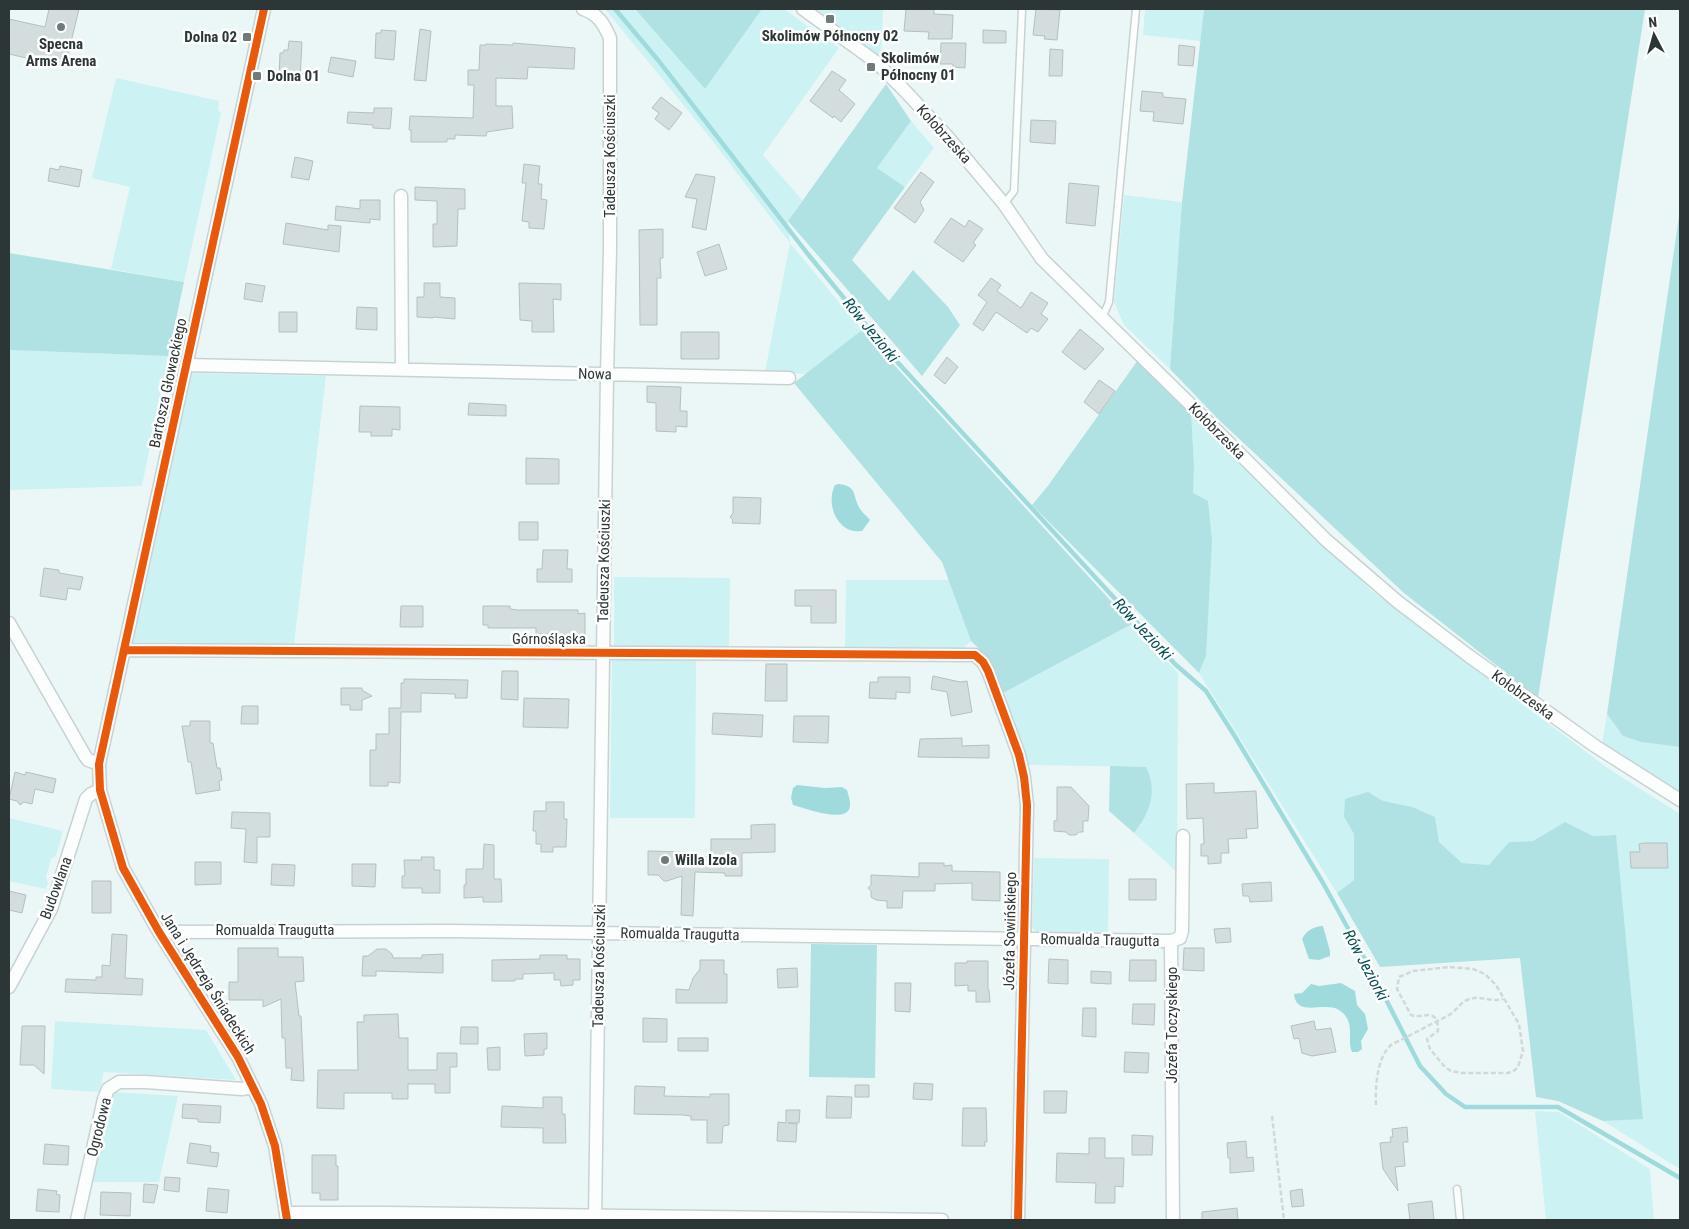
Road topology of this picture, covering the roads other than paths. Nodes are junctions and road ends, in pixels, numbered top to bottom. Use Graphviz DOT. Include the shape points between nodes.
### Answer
graph roads {
  1 [pos="264,9"];
  2 [pos="583,9"];
  3 [pos="803,9"];
  4 [pos="1022,9"];
  5 [pos="1136,9"];
  6 [pos="401,196"];
  7 [pos="1004,204"];
  8 [pos="1102,318"];
  9 [pos="186,365"];
  10 [pos="402,369"];
  11 [pos="607,375"];
  12 [pos="789,378"];
  13 [pos="9,623"];
  14 [pos="124,650"];
  15 [pos="603,653"];
  16 [pos="974,655"];
  17 [pos="99,764"];
  18 [pos="100,790"];
  19 [pos="1680,800"];
  20 [pos="1183,836"];
  21 [pos="159,932"];
  22 [pos="599,933"];
  23 [pos="1023,939"];
  24 [pos="1171,941"];
  25 [pos="9,987"];
  26 [pos="253,1087"];
  27 [pos="1457,1189"];
  28 [pos="287,1217"];
  29 [pos="595,1218"];
  30 [pos="77,1220"];
  31 [pos="942,1220"];
  32 [pos="1018,1220"];
  33 [pos="1173,1220"];
  34 [pos="1460,1220"];
  1 -- 9 [label="street, Bartosza Głowackiego"];
  2 -- 11 [label="street, Tadeusza Kościuszki" via="604,24 610,38"];
  3 -- 7 [label="street, Kołobrzeska" via="888,74 946,134"];
  4 -- 7 [label="lane" via="1014,191"];
  5 -- 8 [label="lane" via="1108,302"];
  6 -- 10 [label="street"];
  7 -- 8 [label="street, Kołobrzeska" via="1042,259"];
  8 -- 19 [label="street, Kołobrzeska" via="1326,540 1398,602 1595,746"];
  9 -- 10 [label="street, Nowa"];
  9 -- 14 [label="street, Bartosza Głowackiego"];
  10 -- 11 [label="street, Nowa"];
  11 -- 12 [label="street, Nowa"];
  11 -- 15 [label="street, Tadeusza Kościuszki"];
  13 -- 17 [label="street" via="85,756"];
  14 -- 15 [label="street, Górnośląska"];
  14 -- 17 [label="street, Bartosza Głowackiego"];
  15 -- 16 [label="street, Górnośląska"];
  15 -- 22 [label="street, Tadeusza Kościuszki"];
  16 -- 23 [label="street, Józefa Sowińskiego" via="988,671 1024,777 1027,805"];
  17 -- 18 [label="street, Jana i Jędrzeja Śniadeckich"];
  18 -- 21 [label="street, Jana i Jędrzeja Śniadeckich" via="123,868"];
  18 -- 25 [label="street, Budowlana" via="86,799 51,909"];
  20 -- 24 [label="street" via="1182,932 1180,938"];
  21 -- 22 [label="street, Romualda Traugutta"];
  21 -- 26 [label="street, Jana i Jędrzeja Śniadeckich"];
  22 -- 23 [label="street, Romualda Traugutta"];
  22 -- 29 [label="street, Tadeusza Kościuszki"];
  23 -- 24 [label="street, Romualda Traugutta"];
  23 -- 32 [label="street, Józefa Sowińskiego"];
  24 -- 33 [label="street, Józefa Toczyskiego"];
  26 -- 28 [label="street, Jana i Jędrzeja Śniadeckich" via="276,1146"];
  26 -- 30 [label="street, Ogrodowa" via="242,1089 146,1082 113,1085 104,1100"];
  27 -- 34 [label="lane"];
  28 -- 29 [label="street" via="387,1213"];
  29 -- 31 [label="street"];
}
